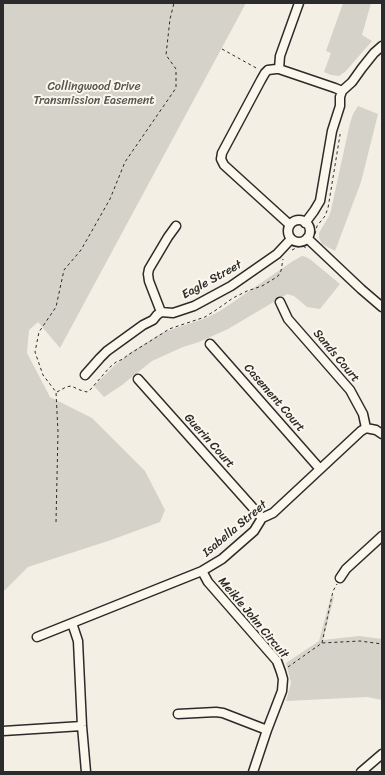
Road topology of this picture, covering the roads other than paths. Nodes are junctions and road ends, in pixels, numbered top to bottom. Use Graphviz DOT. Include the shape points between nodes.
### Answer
graph roads {
  1 [pos="299,3"];
  2 [pos="382,46"];
  3 [pos="279,69"];
  4 [pos="342,91"];
  5 [pos="305,223"];
  6 [pos="290,225"];
  7 [pos="176,226"];
  8 [pos="307,238"];
  9 [pos="291,239"];
  10 [pos="280,302"];
  11 [pos="382,307"];
  12 [pos="161,312"];
  13 [pos="210,344"];
  14 [pos="85,375"];
  15 [pos="138,380"];
  16 [pos="366,428"];
  17 [pos="382,434"];
  18 [pos="320,469"];
  19 [pos="262,518"];
  20 [pos="382,536"];
  21 [pos="202,571"];
  22 [pos="340,578"];
  23 [pos="72,623"];
  24 [pos="37,637"];
  25 [pos="178,714"];
  26 [pos="82,726"];
  27 [pos="267,730"];
  28 [pos="3,731"];
  29 [pos="382,754"];
  30 [pos="86,772"];
  31 [pos="253,772"];
  32 [pos="361,772"];
  1 -- 3 [label="street" via="280,56"];
  2 -- 4 [label="street"];
  3 -- 4 [label="street"];
  3 -- 6 [label="street" via="265,73 221,159 229,170"];
  4 -- 5 [label="street" via="320,200"];
  5 -- 6 [label="street" via="296,221"];
  5 -- 8 [label="street" via="309,230"];
  6 -- 9 [label="street" via="288,233"];
  7 -- 12 [label="street" via="148,274"];
  8 -- 9 [label="street" via="301,242"];
  8 -- 11 [label="street"];
  9 -- 12 [label="street, Eagle Street" via="277,254 230,286 194,306 173,313"];
  10 -- 16 [label="street, Sands Court" via="288,319 350,390 363,414"];
  12 -- 14 [label="street" via="107,351"];
  13 -- 18 [label="street, Casement Court"];
  15 -- 19 [label="street, Guerin Court"];
  16 -- 17 [label="street"];
  16 -- 18 [label="street, Isabella Street"];
  18 -- 19 [label="street, Isabella Street" via="273,513"];
  19 -- 21 [label="street, Isabella Street" via="254,531 222,559"];
  20 -- 22 [label="street" via="346,569"];
  21 -- 23 [label="street, Isabella Street"];
  21 -- 27 [label="street, Meikle John Circuit" via="208,582 277,661 283,679 282,691"];
  23 -- 24 [label="street, Isabella Street"];
  23 -- 26 [label="street" via="78,641"];
  25 -- 27 [label="street" via="223,713"];
  26 -- 28 [label="street"];
  26 -- 30 [label="street"];
  27 -- 31 [label="street, Meikle John Circuit"];
  29 -- 32 [label="street"];
}
